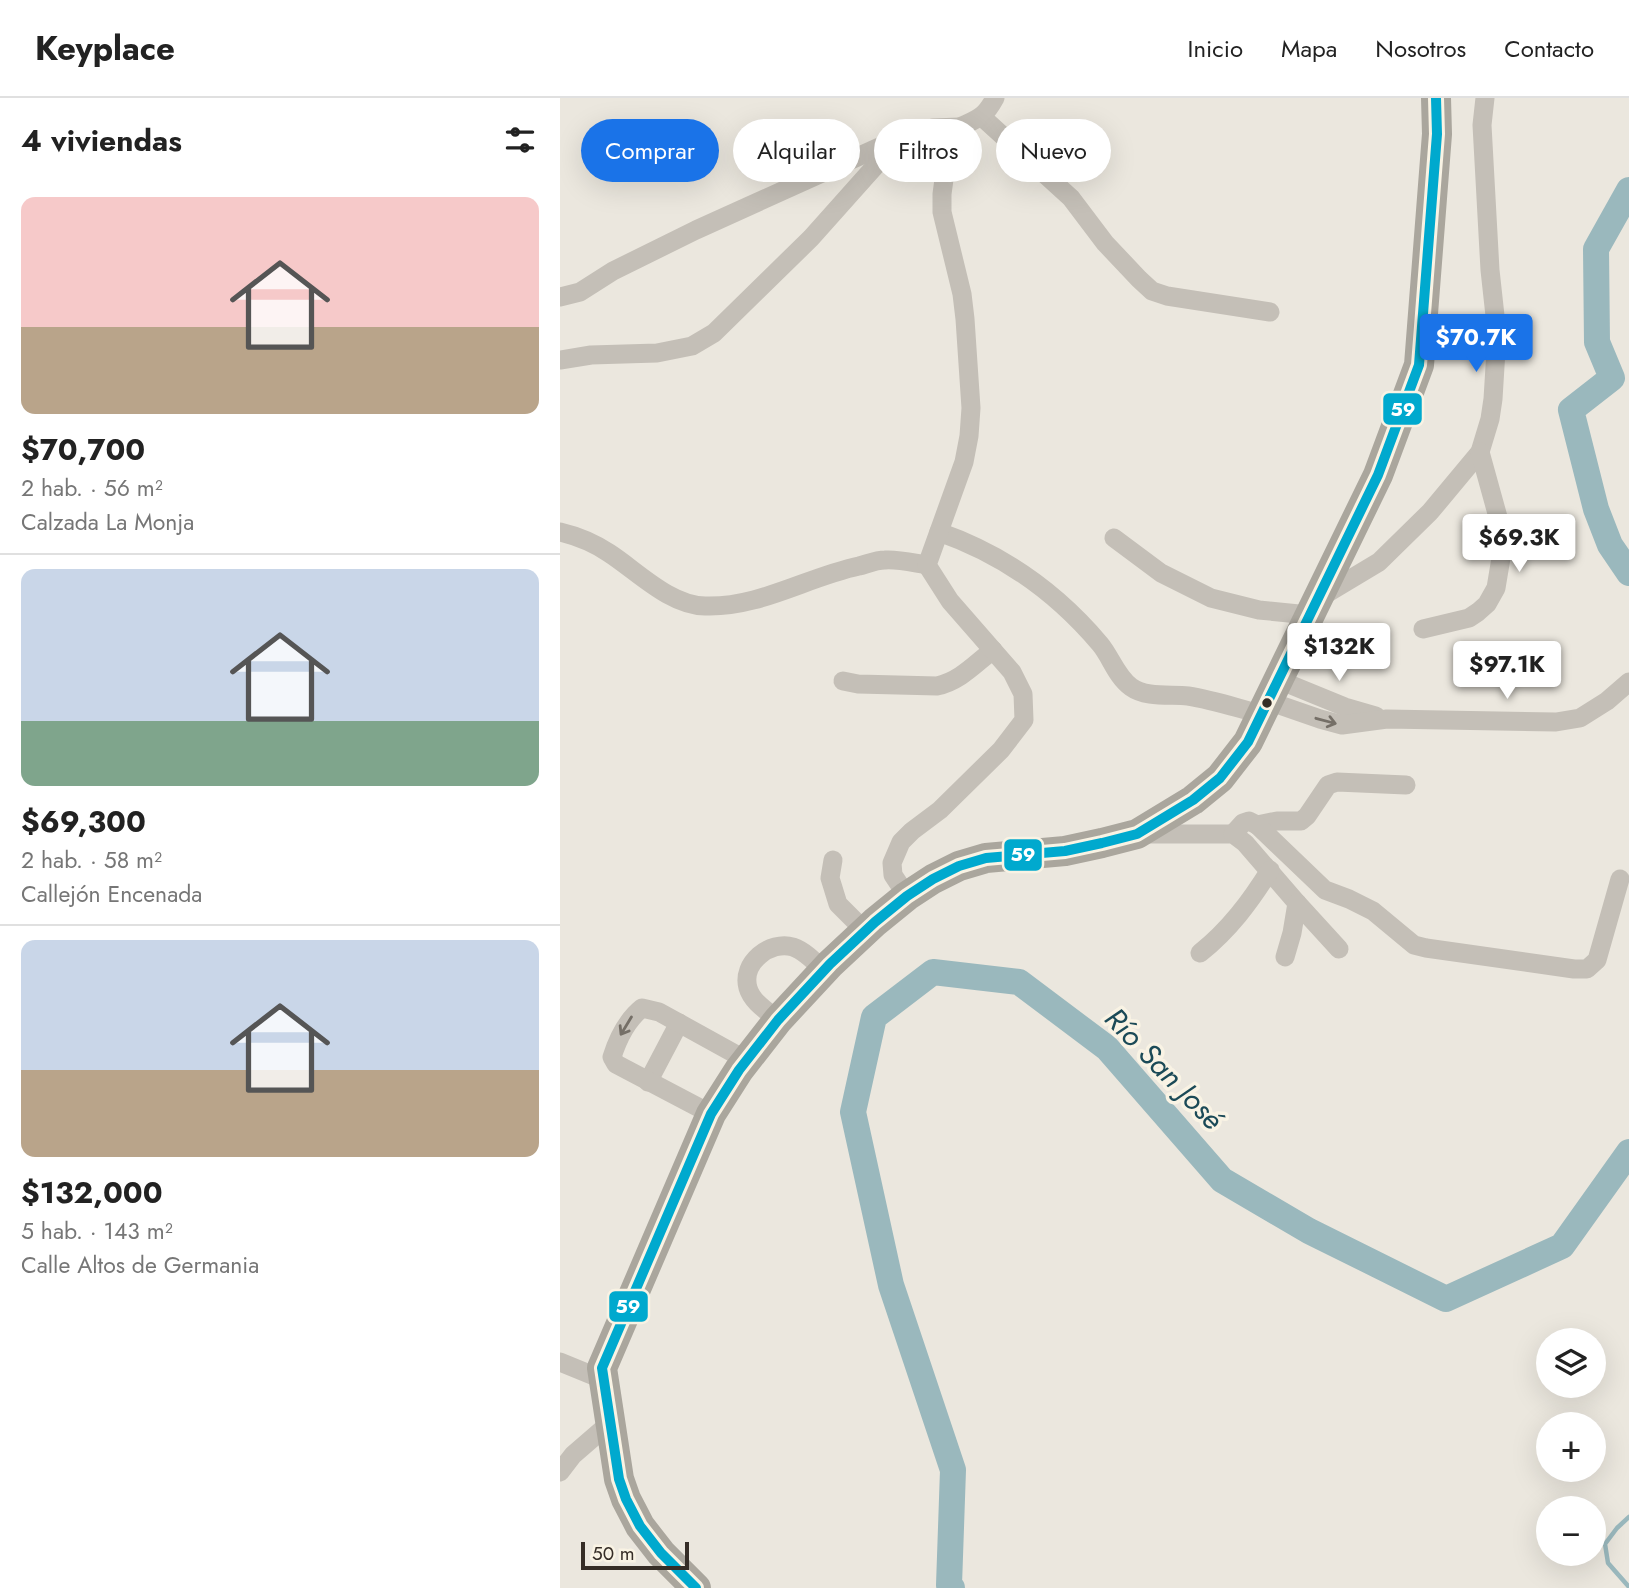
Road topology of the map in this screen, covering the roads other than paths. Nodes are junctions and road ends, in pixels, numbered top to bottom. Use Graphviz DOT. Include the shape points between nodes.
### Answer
graph roads {
  1 [pos="995,98"];
  2 [pos="1436,98"];
  3 [pos="1485,98"];
  4 [pos="982,117"];
  5 [pos="978,119"];
  6 [pos="874,149"];
  7 [pos="874,167"];
  8 [pos="944,182"];
  9 [pos="560,297"];
  10 [pos="1270,312"];
  11 [pos="560,360"];
  12 [pos="1480,453"];
  13 [pos="560,532"];
  14 [pos="939,533"];
  15 [pos="1114,538"];
  16 [pos="927,565"];
  17 [pos="1313,607"];
  18 [pos="1423,629"];
  19 [pos="993,650"];
  20 [pos="843,681"];
  21 [pos="1629,682"];
  22 [pos="1269,698"];
  23 [pos="1406,785"];
  24 [pos="1257,825"];
  25 [pos="1137,834"];
  26 [pos="1233,834"];
  27 [pos="833,860"];
  28 [pos="1270,870"];
  29 [pos="1620,880"];
  30 [pos="907,896"];
  31 [pos="1297,903"];
  32 [pos="865,931"];
  33 [pos="1339,949"];
  34 [pos="1200,953"];
  35 [pos="1285,957"];
  36 [pos="824,971"];
  37 [pos="778,1020"];
  38 [pos="679,1023"];
  39 [pos="746,1060"];
  40 [pos="648,1082"];
  41 [pos="711,1114"];
  42 [pos="560,1362"];
  43 [pos="604,1380"];
  44 [pos="610,1423"];
  45 [pos="567,1452"];
  46 [pos="560,1472"];
  47 [pos="696,1588"];
  1 -- 4 [label="street"];
  2 -- 17 [label="highway" via="1419,365 1378,475"];
  3 -- 12 [label="street" via="1482,125 1497,334 1493,399"];
  4 -- 5 [label="street"];
  4 -- 10 [label="street" via="1071,198 1105,243 1152,291"];
  6 -- 9 [label="street" via="624,265 580,292"];
  7 -- 11 [label="street" via="714,333 692,346 657,353"];
  8 -- 14 [label="street" via="942,212 962,294 971,408 964,462"];
  12 -- 17 [label="street" via="1430,513 1379,562"];
  12 -- 18 [label="street" via="1501,528 1496,588 1487,604 1469,618"];
  13 -- 16 [label="street" via="581,537 658,589 702,606 761,598 885,560"];
  14 -- 16 [label="street"];
  14 -- 22 [label="street" via="1007,563 1042,588 1102,646 1124,681 1143,693"];
  15 -- 17 [label="street" via="1161,573 1211,598 1259,610"];
  16 -- 19 [label="street" via="950,601"];
  17 -- 22 [label="highway"];
  19 -- 20 [label="street" via="950,683"];
  19 -- 30 [label="street" via="1012,671 1023,694 1024,720 1001,750 901,842 892,863 893,875"];
  21 -- 22 [label="street" via="1580,718 1556,722 1387,719 1342,725"];
  22 -- 25 [label="highway" via="1248,742 1220,778"];
  23 -- 24 [label="street" via="1337,782 1328,785 1301,821"];
  24 -- 26 [label="street" via="1243,823"];
  24 -- 29 [label="street" via="1325,890 1373,911 1414,945 1426,948 1587,969 1597,960"];
  25 -- 26 [label="street"];
  25 -- 30 [label="highway" via="1065,851 986,858 958,866"];
  26 -- 28 [label="street"];
  27 -- 32 [label="street" via="830,878 838,904"];
  28 -- 31 [label="street"];
  28 -- 34 [label="street" via="1235,921"];
  30 -- 32 [label="highway"];
  31 -- 33 [label="street"];
  31 -- 35 [label="street"];
  32 -- 36 [label="highway"];
  36 -- 37 [label="highway"];
  36 -- 37 [label="street" via="795,947 780,945 751,963 748,989"];
  37 -- 39 [label="highway"];
  38 -- 39 [label="street"];
  38 -- 40 [label="street"];
  38 -- 40 [label="street, one-way" via="642,1008 617,1042 612,1057 615,1064"];
  39 -- 41 [label="highway"];
  40 -- 41 [label="street"];
  41 -- 43 [label="highway" via="602,1368"];
  42 -- 43 [label="street"];
  43 -- 44 [label="highway"];
  44 -- 45 [label="street"];
  44 -- 47 [label="highway" via="619,1479 640,1526"];
  45 -- 46 [label="street"];
}
